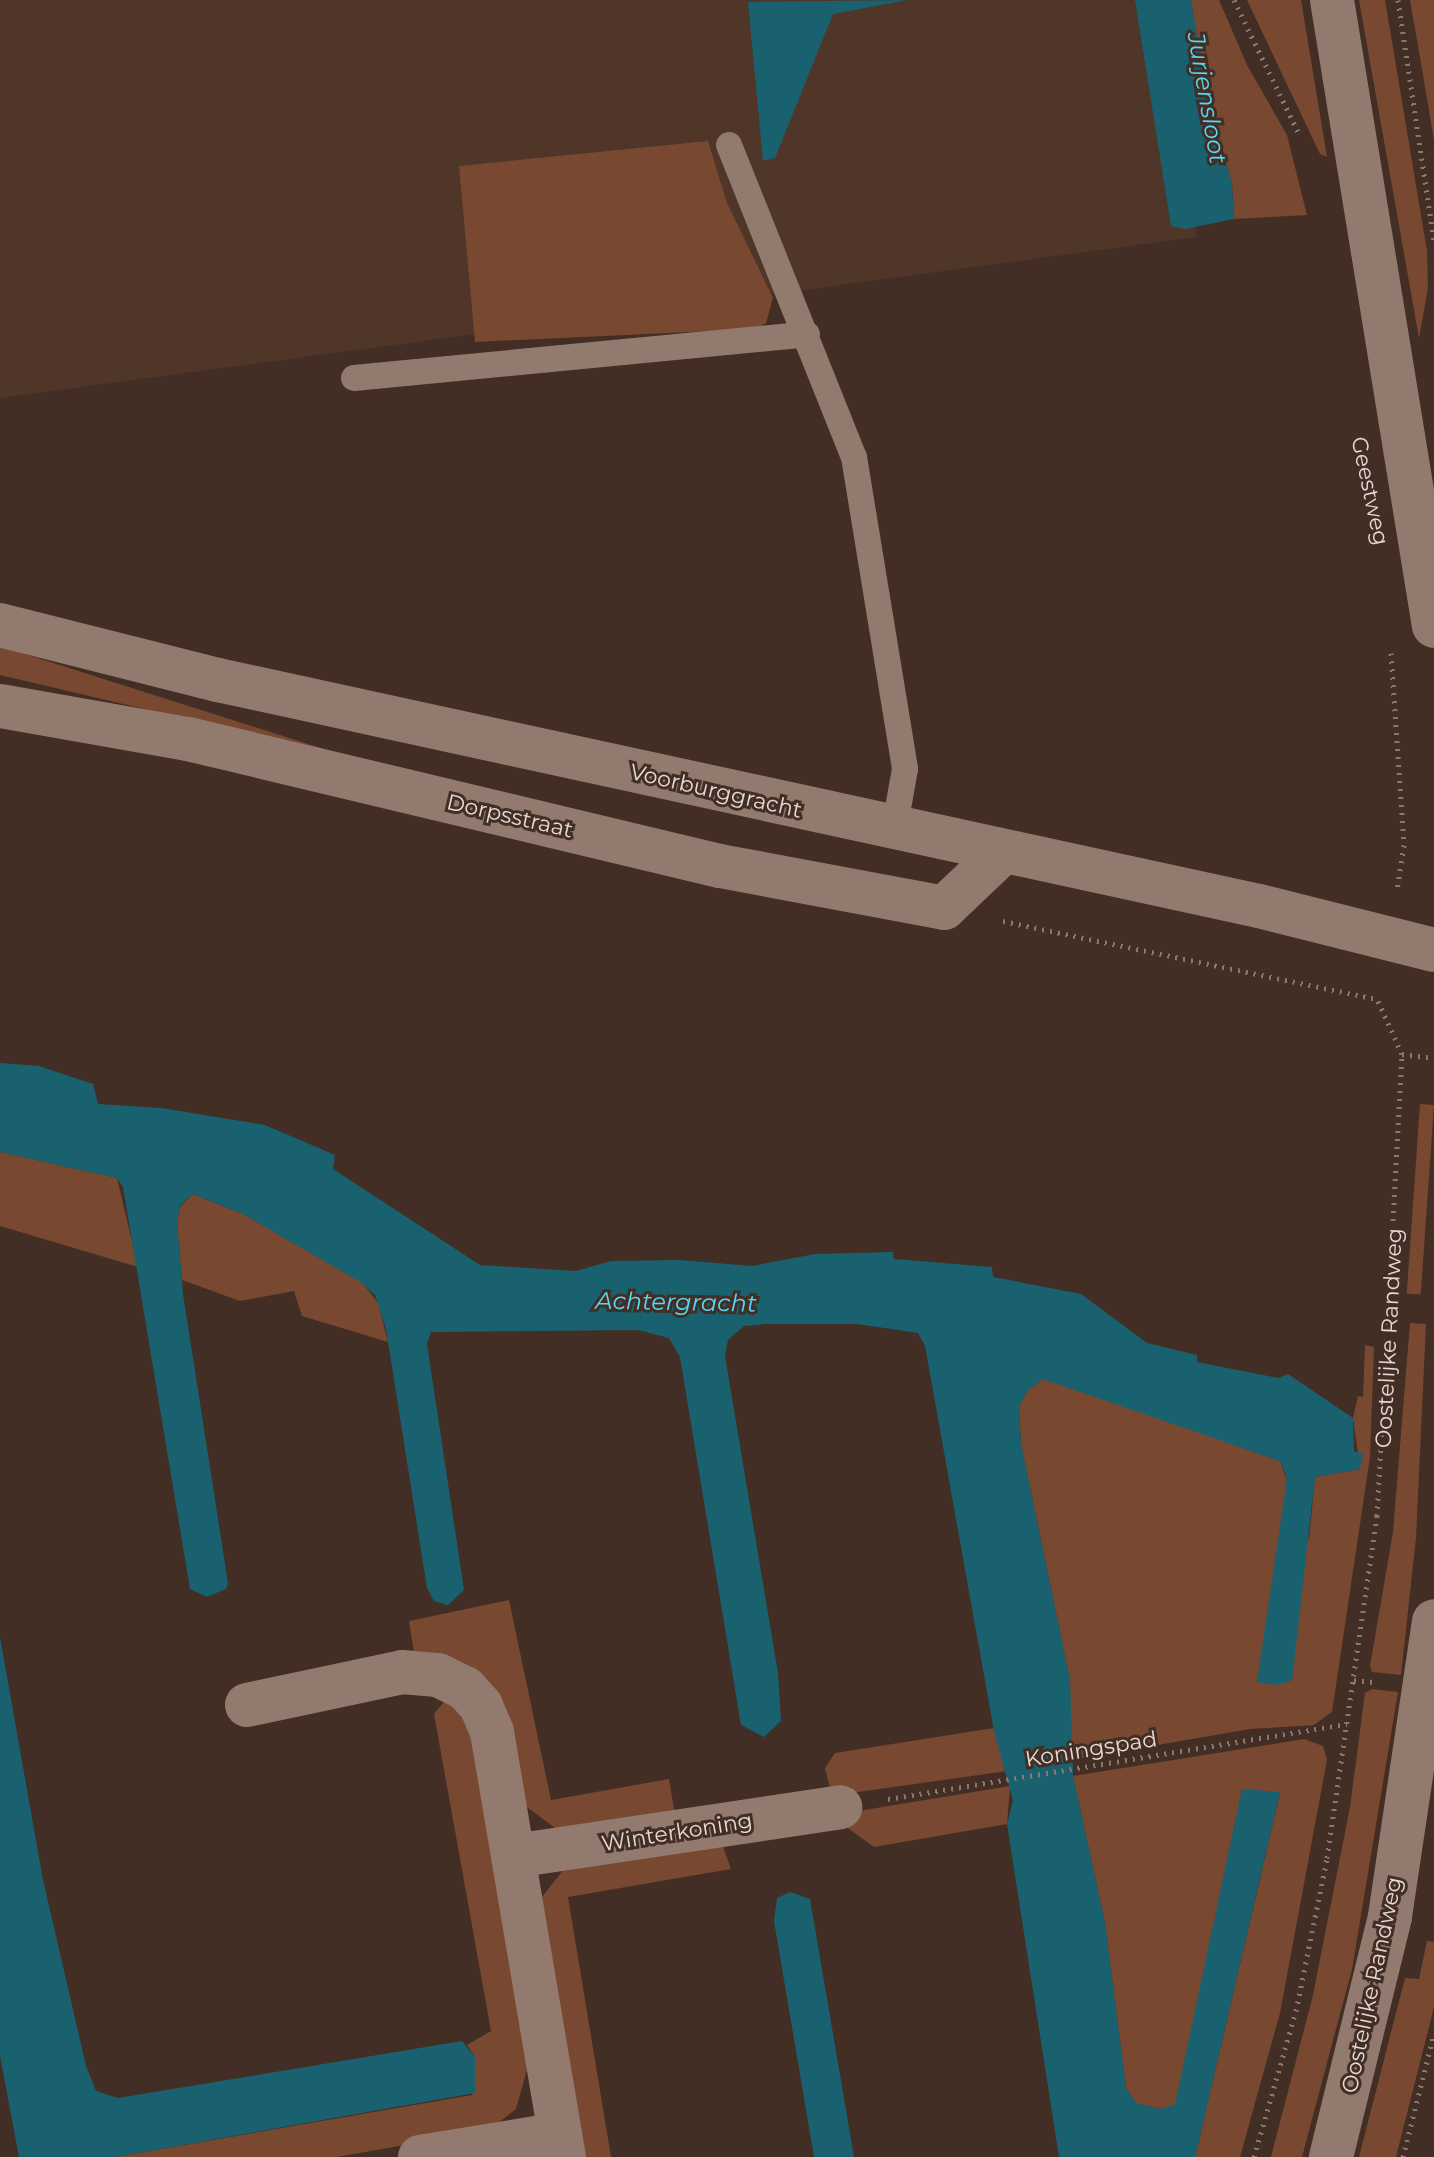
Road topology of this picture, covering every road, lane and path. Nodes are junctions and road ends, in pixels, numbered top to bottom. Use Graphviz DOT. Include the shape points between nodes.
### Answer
graph roads {
  1 [pos="1234,0"];
  2 [pos="1332,0"];
  3 [pos="1398,0"];
  4 [pos="1302,140"];
  5 [pos="729,145"];
  6 [pos="1434,242"];
  7 [pos="807,334"];
  8 [pos="354,378"];
  9 [pos="0,625"];
  10 [pos="1434,626"];
  11 [pos="1390,641"];
  12 [pos="0,706"];
  13 [pos="894,831"];
  14 [pos="1001,854"];
  15 [pos="944,908"];
  16 [pos="1388,942"];
  17 [pos="1434,950"];
  18 [pos="1377,999"];
  19 [pos="1402,1054"];
  20 [pos="1434,1058"];
  21 [pos="1434,1621"];
  22 [pos="1431,1686"];
  23 [pos="247,1705"];
  24 [pos="1347,1724"];
  25 [pos="840,1807"];
  26 [pos="514,1856"];
  27 [pos="1434,2034"];
  28 [pos="562,2146"];
  29 [pos="420,2157"];
  30 [pos="1254,2157"];
  31 [pos="1331,2157"];
  32 [pos="1403,2157"];
  1 -- 4 [label="path"];
  2 -- 10 [label="street, Geestweg"];
  3 -- 6 [label="path"];
  5 -- 7 [label="lane"];
  7 -- 8 [label="lane"];
  7 -- 13 [label="lane" via="854,457 905,769"];
  9 -- 13 [label="street, Voorburggracht" via="218,680"];
  11 -- 16 [label="path" via="1404,845"];
  12 -- 15 [label="street, Dorpsstraat" via="188,739 720,866"];
  13 -- 14 [label="street, Voorburggracht"];
  14 -- 15 [label="street"];
  14 -- 16 [label="street, Voorburggracht" via="1259,906"];
  15 -- 18 [label="path"];
  16 -- 17 [label="street, Voorburggracht"];
  16 -- 18 [label="path"];
  18 -- 19 [label="path, Oostelijke Randweg"];
  19 -- 20 [label="path"];
  19 -- 24 [label="path, Oostelijke Randweg" via="1387,1409"];
  21 -- 22 [label="street, Oostelijke Randweg"];
  22 -- 31 [label="street, Oostelijke Randweg" via="1390,1916"];
  23 -- 26 [label="street" via="402,1672 438,1675 465,1688 492,1732"];
  24 -- 25 [label="path, Koningspad"];
  24 -- 30 [label="path, Oostelijke Randweg" via="1296,2011"];
  25 -- 26 [label="street, Winterkoning"];
  26 -- 28 [label="street"];
  27 -- 32 [label="path"];
  28 -- 29 [label="street"];
}
